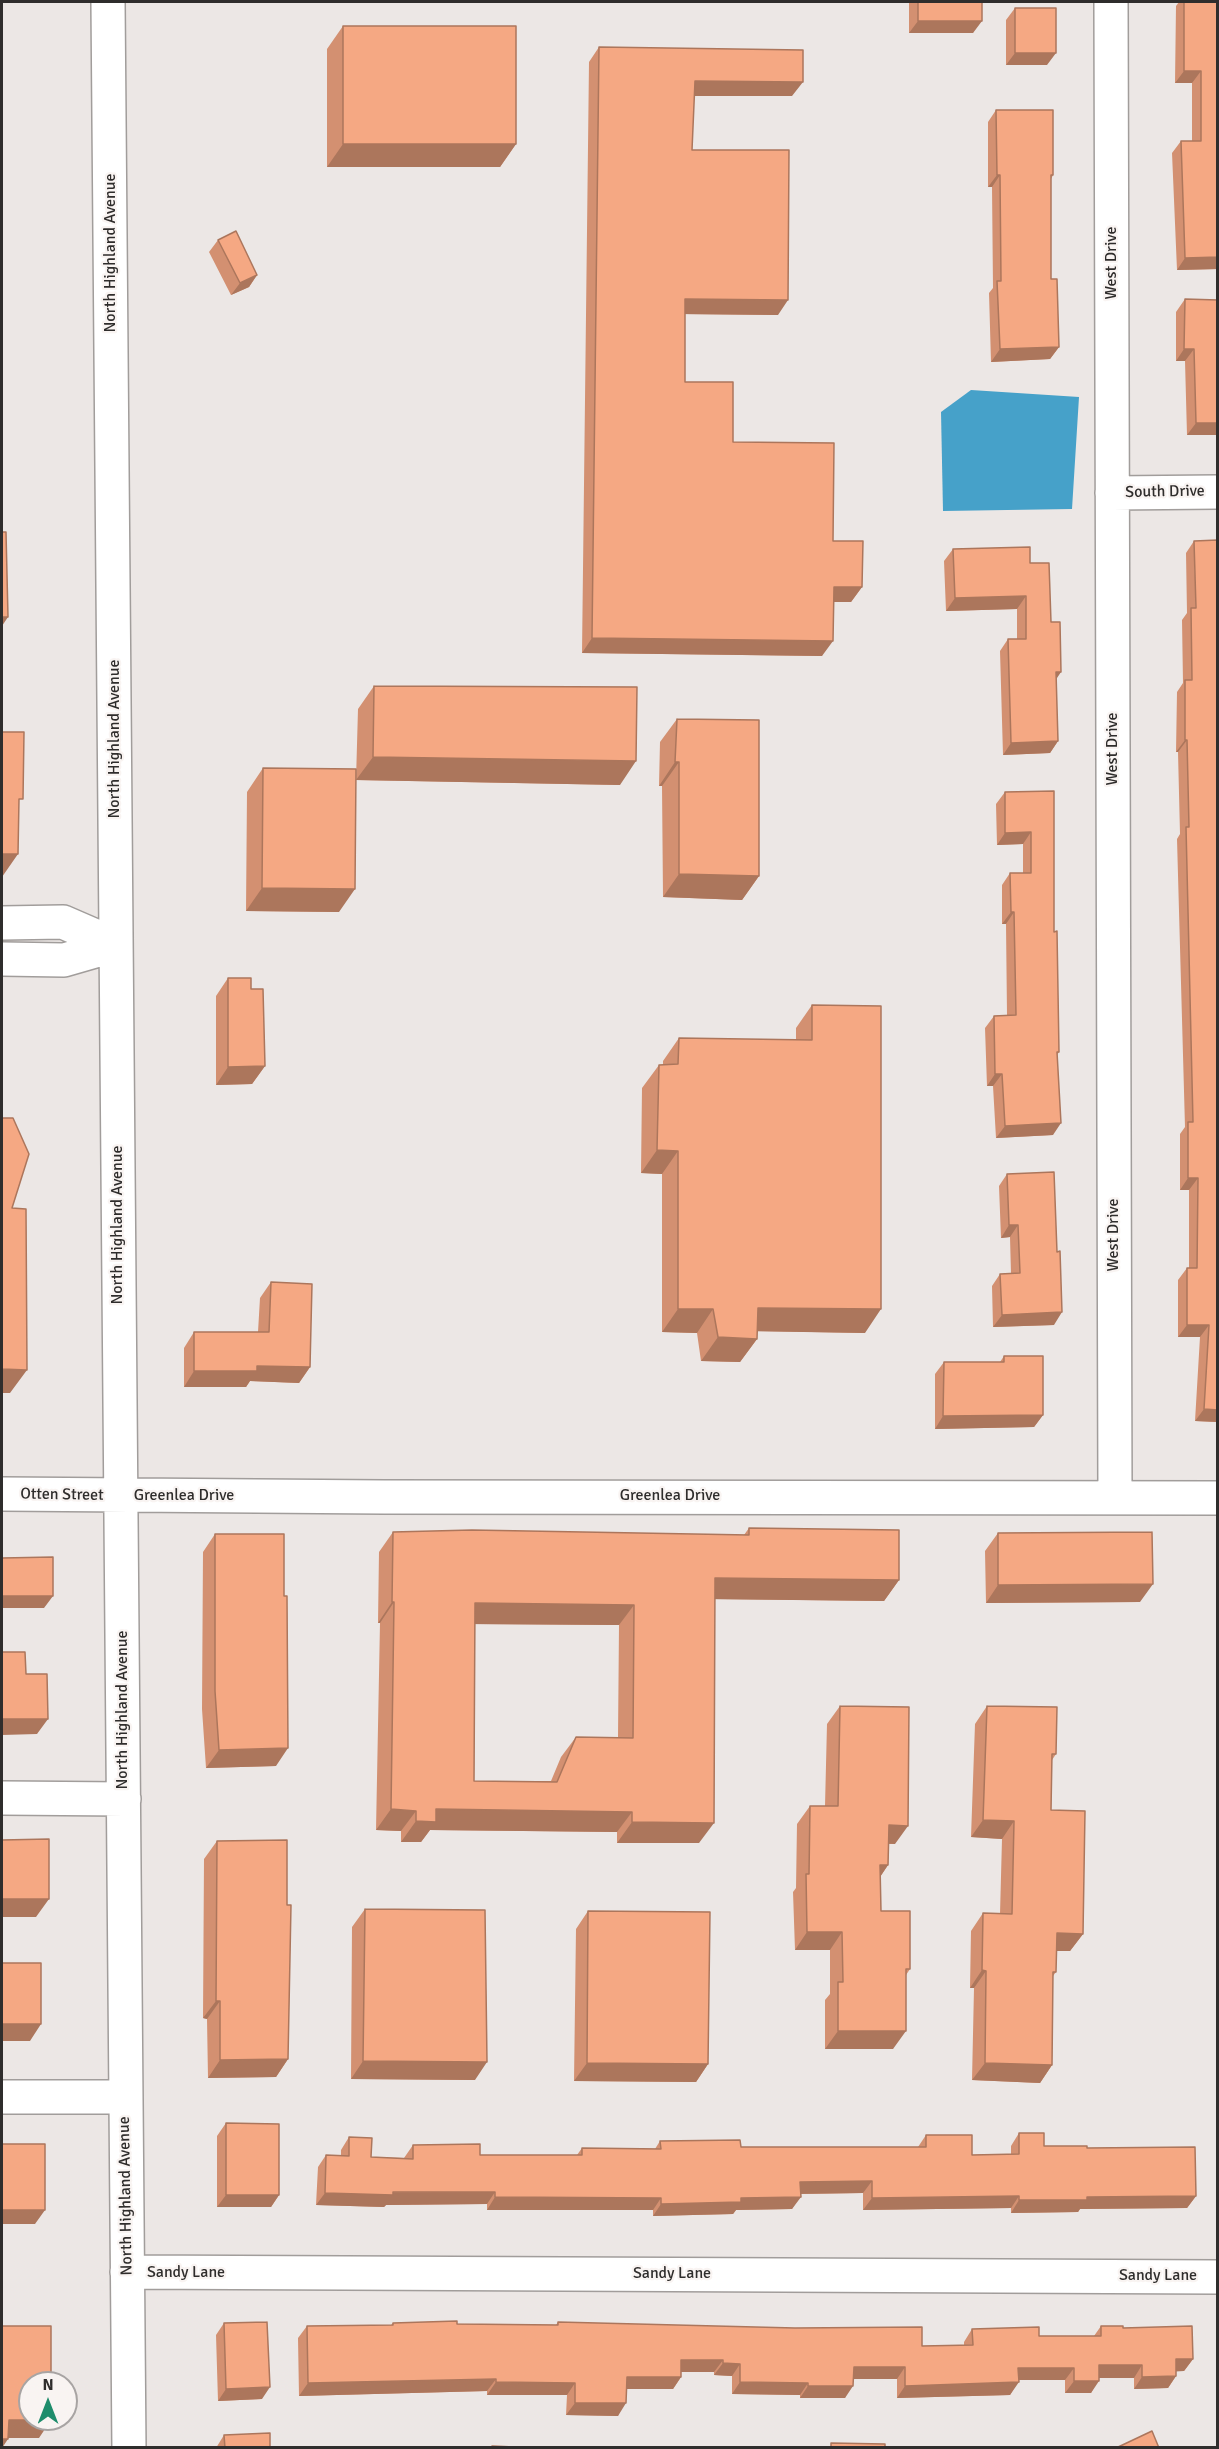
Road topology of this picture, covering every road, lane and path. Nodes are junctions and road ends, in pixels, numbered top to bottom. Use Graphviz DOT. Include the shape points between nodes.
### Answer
graph roads {
  1 [pos="108,2"];
  2 [pos="1111,2"];
  3 [pos="1218,492"];
  4 [pos="1112,493"];
  5 [pos="2,922"];
  6 [pos="116,945"];
  7 [pos="2,959"];
  8 [pos="2,1494"];
  9 [pos="122,1495"];
  10 [pos="1114,1497"];
  11 [pos="1218,1498"];
  12 [pos="2,1798"];
  13 [pos="124,1799"];
  14 [pos="2,2097"];
  15 [pos="126,2097"];
  16 [pos="127,2272"];
  17 [pos="1218,2277"];
  18 [pos="129,2448"];
  1 -- 6 [label="street, North Highland Avenue"];
  2 -- 4 [label="street, West Drive"];
  3 -- 4 [label="street, South Drive"];
  4 -- 10 [label="street, West Drive"];
  5 -- 6 [label="street" via="63,922"];
  6 -- 7 [label="street" via="64,960"];
  6 -- 9 [label="street, North Highland Avenue"];
  8 -- 9 [label="street, Otten Street"];
  9 -- 10 [label="street, Greenlea Drive"];
  9 -- 13 [label="street, North Highland Avenue"];
  10 -- 11 [label="street, Greenlea Drive"];
  12 -- 13 [label="street"];
  13 -- 15 [label="street, North Highland Avenue"];
  14 -- 15 [label="street"];
  15 -- 16 [label="street, North Highland Avenue"];
  16 -- 17 [label="street, Sandy Lane"];
  16 -- 18 [label="street, North Highland Avenue"];
}
